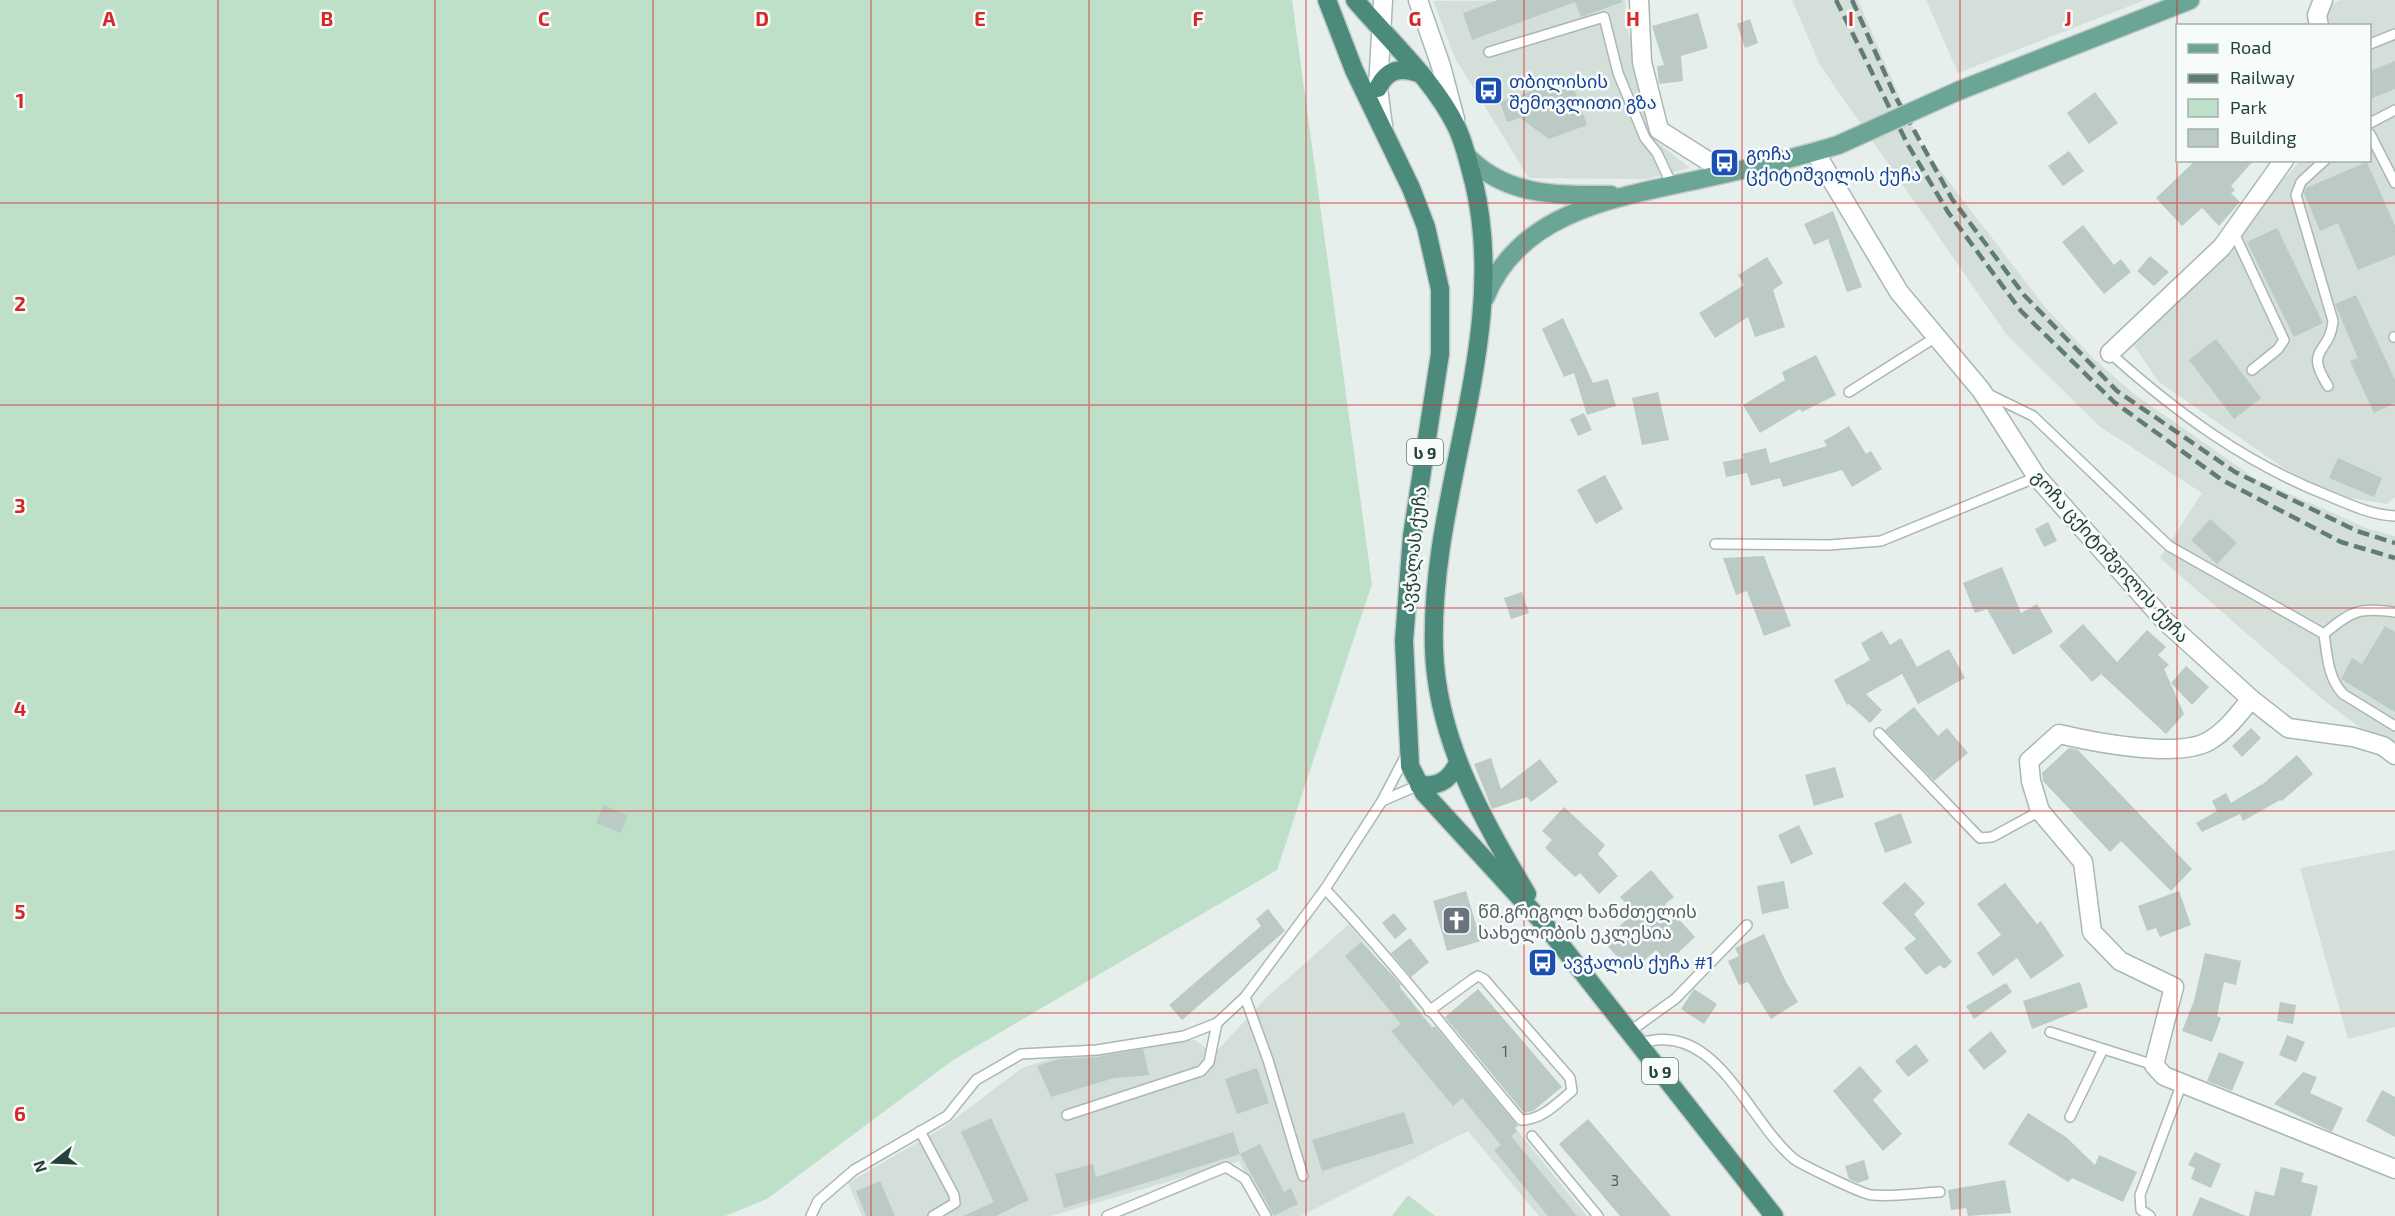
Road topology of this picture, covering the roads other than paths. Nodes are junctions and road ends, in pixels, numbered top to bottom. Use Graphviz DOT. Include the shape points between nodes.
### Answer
graph roads {
  1 [pos="1328,0"];
  2 [pos="1355,0"];
  3 [pos="1383,0"];
  4 [pos="1418,0"];
  5 [pos="1639,0"];
  6 [pos="2190,0"];
  7 [pos="2323,0"];
  8 [pos="2319,24"];
  9 [pos="1382,31"];
  10 [pos="2395,34"];
  11 [pos="2371,44"];
  12 [pos="1489,52"];
  13 [pos="1421,74"];
  14 [pos="1378,88"];
  15 [pos="2395,111"];
  16 [pos="2371,123"];
  17 [pos="1457,127"];
  18 [pos="1384,128"];
  19 [pos="2371,136"];
  20 [pos="1815,152"];
  21 [pos="1467,156"];
  22 [pos="2283,162"];
  23 [pos="2323,162"];
  24 [pos="1727,173"];
  25 [pos="2395,183"];
  26 [pos="1672,185"];
  27 [pos="1624,195"];
  28 [pos="2233,231"];
  29 [pos="1485,298"];
  30 [pos="1936,337"];
  31 [pos="2110,353"];
  32 [pos="2252,370"];
  33 [pos="2328,386"];
  34 [pos="1981,390"];
  35 [pos="1849,392"];
  36 [pos="2037,477"];
  37 [pos="2395,516"];
  38 [pos="1714,544"];
  39 [pos="2395,612"];
  40 [pos="2324,634"];
  41 [pos="2251,699"];
  42 [pos="2395,726"];
  43 [pos="1878,733"];
  44 [pos="1407,753"];
  45 [pos="2395,755"];
  46 [pos="1458,763"];
  47 [pos="1419,785"];
  48 [pos="1382,801"];
  49 [pos="2040,811"];
  50 [pos="1325,889"];
  51 [pos="1747,925"];
  52 [pos="1546,926"];
  53 [pos="1245,996"];
  54 [pos="1429,1011"];
  55 [pos="1217,1023"];
  56 [pos="2050,1032"];
  57 [pos="1633,1038"];
  58 [pos="2103,1049"];
  59 [pos="2154,1065"];
  60 [pos="2182,1083"];
  61 [pos="1067,1115"];
  62 [pos="2070,1116"];
  63 [pos="920,1131"];
  64 [pos="1532,1136"];
  65 [pos="2395,1169"];
  66 [pos="1303,1176"];
  67 [pos="1940,1192"];
  68 [pos="811,1216"];
  69 [pos="933,1216"];
  70 [pos="1107,1216"];
  71 [pos="1266,1216"];
  72 [pos="1598,1216"];
  73 [pos="1774,1216"];
  74 [pos="2150,1216"];
  1 -- 18 [label="highway, ავჭალას ქუჩა / ს 9" via="1354,70"];
  2 -- 9 [label="highway, ს 9"];
  3 -- 9 [label="street"];
  4 -- 17 [label="street" via="1442,66"];
  5 -- 24 [label="street" via="1642,62 1659,130"];
  6 -- 20 [label="main road, bridge"];
  7 -- 8 [label="street" via="2317,15"];
  9 -- 13 [label="highway, ს 9"];
  9 -- 14 [label="street"];
  10 -- 11 [label="lane"];
  12 -- 26 [label="lane" via="1604,17 1618,73 1645,138"];
  13 -- 14 [label="highway" via="1408,69 1391,71"];
  13 -- 17 [label="highway, ს 9"];
  14 -- 18 [label="street"];
  15 -- 16 [label="lane"];
  17 -- 21 [label="highway, ავჭალას ქუჩა / ს 9"];
  18 -- 44 [label="highway, ავჭალას ქუჩა / ს 9" via="1426,227 1440,289 1442,322 1406,603"];
  19 -- 25 [label="lane"];
  20 -- 24 [label="main road"];
  20 -- 30 [label="street, გოჩა ცქიტიშვილის ქუჩა" via="1899,292"];
  21 -- 27 [label="main road" via="1492,176 1520,190 1555,195"];
  21 -- 29 [label="highway, ავჭალას ქუჩა / ს 9" via="1482,226"];
  22 -- 28 [label="street"];
  23 -- 33 [label="lane" via="2301,182 2296,195 2333,321 2316,361"];
  24 -- 26 [label="main road"];
  26 -- 27 [label="main road"];
  27 -- 29 [label="main road" via="1568,214 1544,228 1501,265"];
  28 -- 31 [label="street" via="2222,247"];
  28 -- 32 [label="lane" via="2284,340 2278,350"];
  29 -- 46 [label="highway, ავჭალას ქუჩა / ს 9" via="1441,539 1435,598 1437,677"];
  30 -- 34 [label="street, გოჩა ცქიტიშვილის ქუჩა"];
  30 -- 35 [label="lane"];
  31 -- 37 [label="lane" via="2181,413 2288,480 2376,515"];
  34 -- 36 [label="street, გოჩა ცქიტიშვილის ქუჩა"];
  34 -- 40 [label="lane" via="2032,416 2169,546"];
  36 -- 38 [label="lane" via="1881,541 1829,545"];
  36 -- 41 [label="street, გოჩა ცქიტიშვილის ქუჩა" via="2164,620"];
  39 -- 40 [label="lane" via="2361,610 2348,614"];
  40 -- 42 [label="lane" via="2336,687"];
  41 -- 45 [label="street, გოჩა ცქიტიშვილის ქუჩა" via="2288,728 2353,737 2383,746"];
  41 -- 49 [label="street" via="2231,724 2208,742 2184,750 2095,742 2059,734 2029,761"];
  43 -- 49 [label="lane" via="1980,838 1992,837"];
  44 -- 47 [label="highway, ავჭალას ქუჩა / ს 9"];
  44 -- 48 [label="lane"];
  46 -- 47 [label="highway" via="1444,781"];
  46 -- 52 [label="highway, ავჭალას ქუჩა / ს 9" via="1494,839"];
  47 -- 48 [label="lane"];
  47 -- 52 [label="highway, ავჭალას ქუჩა / ს 9"];
  48 -- 50 [label="lane"];
  49 -- 59 [label="street" via="2083,862 2092,932 2120,961 2175,987"];
  50 -- 53 [label="lane"];
  50 -- 54 [label="lane"];
  51 -- 57 [label="lane"];
  52 -- 57 [label="highway, ავჭალას ქუჩა / ს 9"];
  53 -- 55 [label="lane"];
  53 -- 66 [label="lane"];
  54 -- 54 [label="lane" via="1478,976 1484,979 1570,1078 1572,1091 1533,1120 1521,1120"];
  55 -- 61 [label="lane" via="1209,1062 1201,1071"];
  55 -- 63 [label="lane" via="1184,1036 1097,1050 1021,1054 976,1080 947,1116"];
  56 -- 58 [label="lane"];
  57 -- 67 [label="lane" via="1673,1039 1696,1046 1727,1076 1768,1132 1795,1160 1870,1196"];
  57 -- 73 [label="highway, ავჭალას ქუჩა / ს 9"];
  58 -- 59 [label="lane"];
  58 -- 62 [label="lane"];
  59 -- 60 [label="street" via="2164,1076"];
  60 -- 65 [label="street"];
  60 -- 74 [label="lane" via="2140,1195 2141,1210"];
  63 -- 68 [label="lane" via="854,1170 818,1201"];
  63 -- 69 [label="lane" via="954,1195 955,1203"];
  64 -- 72 [label="lane"];
  70 -- 71 [label="lane" via="1226,1167 1245,1179"];
}
